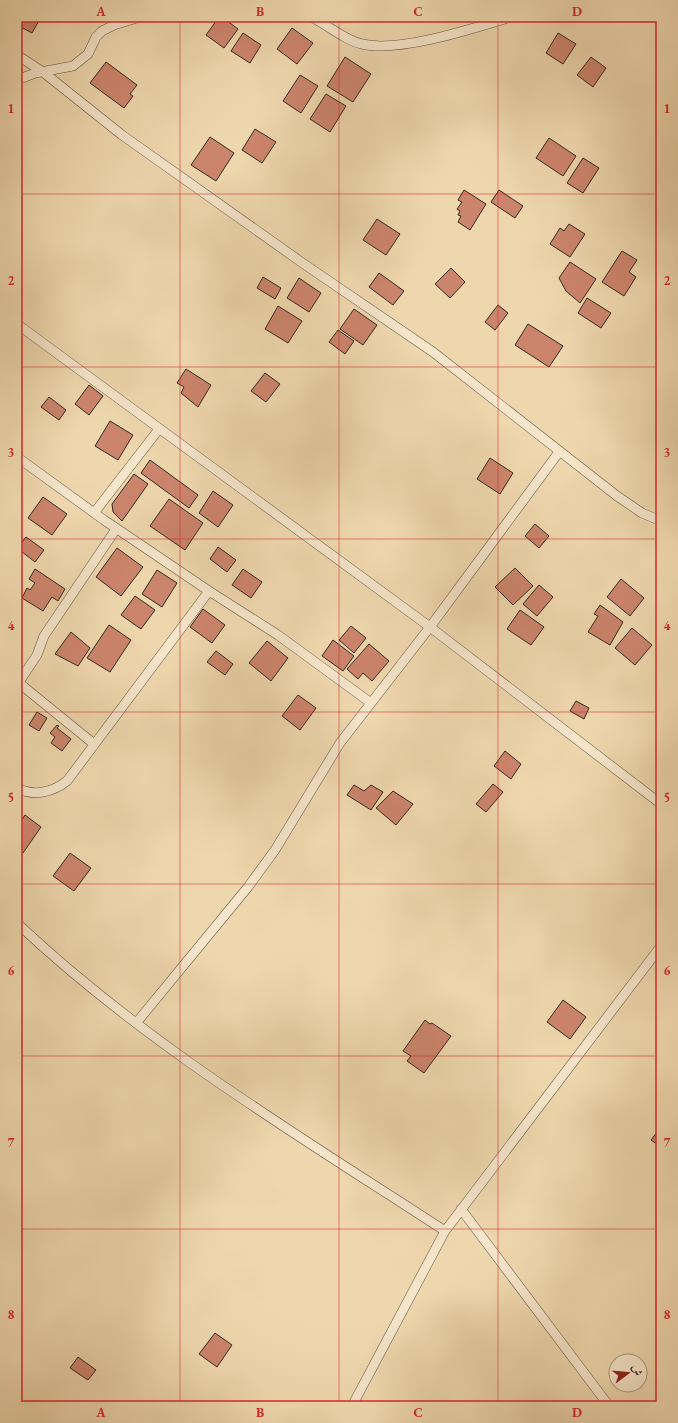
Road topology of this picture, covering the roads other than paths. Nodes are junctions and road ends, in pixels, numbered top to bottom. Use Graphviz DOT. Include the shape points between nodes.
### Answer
graph roads {
  1 [pos="140,17"];
  2 [pos="311,17"];
  3 [pos="511,17"];
  4 [pos="657,17"];
  5 [pos="661,20"];
  6 [pos="17,54"];
  7 [pos="43,72"];
  8 [pos="17,80"];
  9 [pos="17,324"];
  10 [pos="159,429"];
  11 [pos="559,452"];
  12 [pos="17,457"];
  13 [pos="94,513"];
  14 [pos="661,521"];
  15 [pos="116,529"];
  16 [pos="209,591"];
  17 [pos="430,627"];
  18 [pos="18,684"];
  19 [pos="371,703"];
  20 [pos="94,744"];
  21 [pos="17,788"];
  22 [pos="661,804"];
  23 [pos="17,923"];
  24 [pos="661,946"];
  25 [pos="137,1022"];
  26 [pos="461,1210"];
  27 [pos="445,1231"];
  28 [pos="352,1406"];
  29 [pos="609,1406"];
  1 -- 7 [label="street" via="102,31 96,37 88,54 73,66"];
  2 -- 3 [label="street" via="360,44 374,45 399,44 456,33"];
  4 -- 5 [label="street"];
  6 -- 7 [label="street"];
  7 -- 8 [label="street"];
  7 -- 11 [label="street" via="135,144 433,352"];
  9 -- 10 [label="street"];
  10 -- 13 [label="street"];
  10 -- 17 [label="street"];
  11 -- 14 [label="street" via="642,513"];
  11 -- 17 [label="street"];
  12 -- 13 [label="street"];
  13 -- 15 [label="street"];
  15 -- 16 [label="street"];
  15 -- 18 [label="street" via="44,636 37,656"];
  16 -- 19 [label="street" via="278,635"];
  16 -- 20 [label="street"];
  17 -- 19 [label="street"];
  17 -- 22 [label="street"];
  18 -- 20 [label="street"];
  19 -- 25 [label="street" via="328,760 271,856"];
  20 -- 21 [label="street" via="60,787 36,793"];
  23 -- 25 [label="street" via="51,955"];
  24 -- 26 [label="street"];
  25 -- 27 [label="street" via="184,1060"];
  26 -- 27 [label="street"];
  26 -- 29 [label="street"];
  27 -- 28 [label="street"];
}
